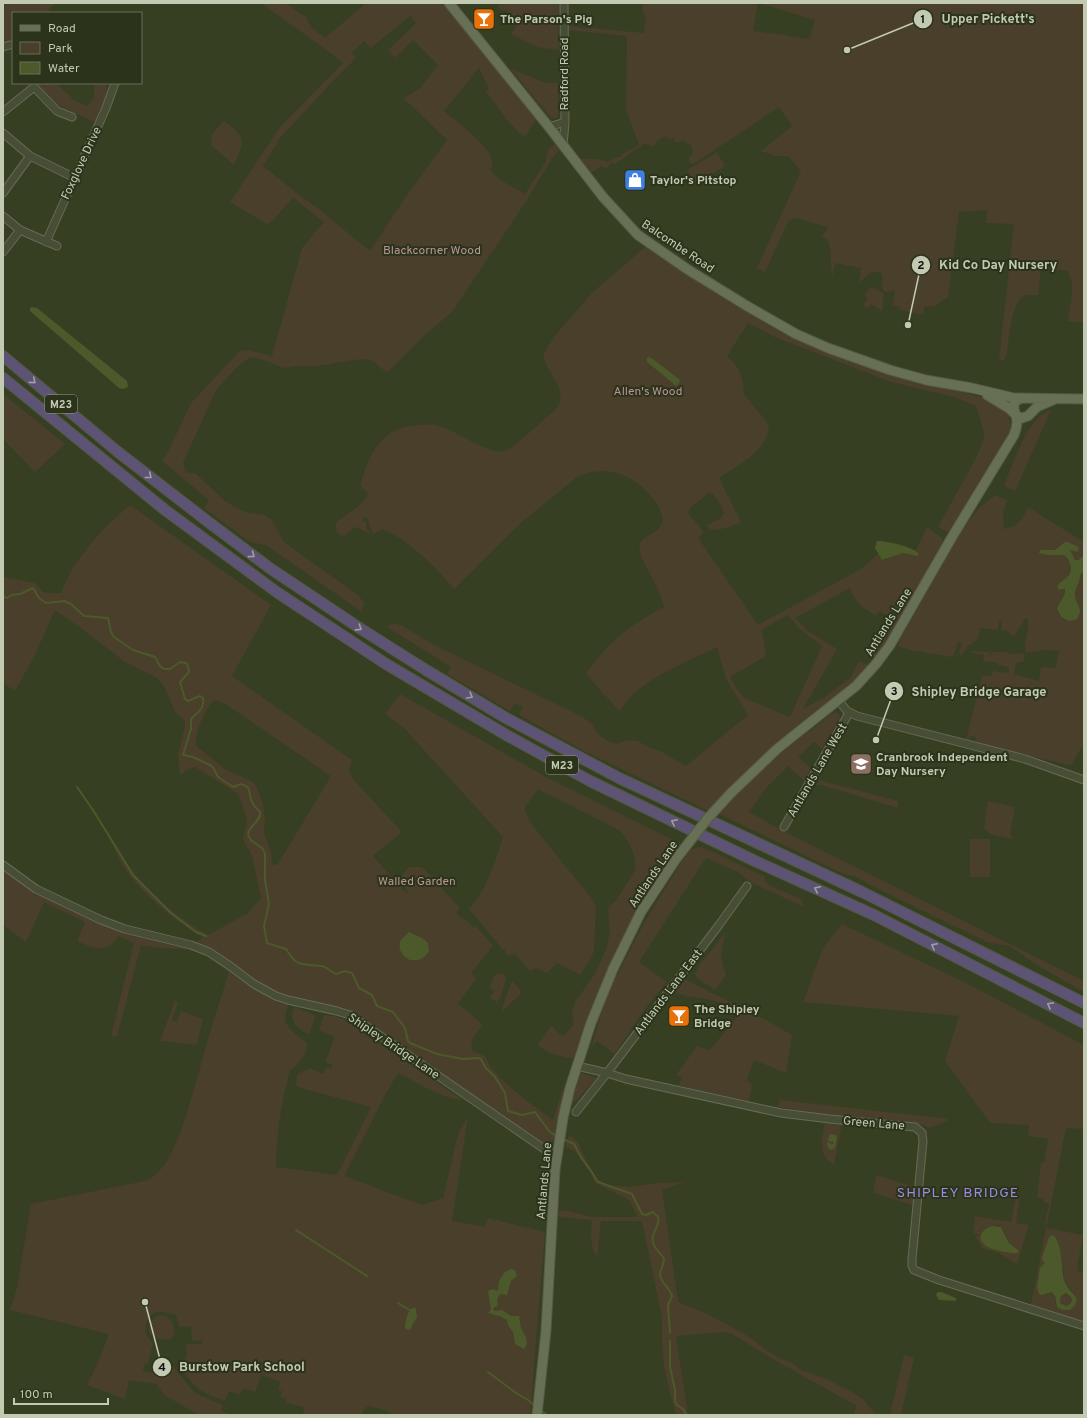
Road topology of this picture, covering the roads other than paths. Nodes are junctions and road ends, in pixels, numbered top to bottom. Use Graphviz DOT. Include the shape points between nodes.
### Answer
graph roads {
  1 [pos="449,3"];
  2 [pos="564,3"];
  3 [pos="115,84"];
  4 [pos="3,112"];
  5 [pos="72,117"];
  6 [pos="564,122"];
  7 [pos="549,127"];
  8 [pos="3,133"];
  9 [pos="563,146"];
  10 [pos="30,156"];
  11 [pos="75,178"];
  12 [pos="3,192"];
  13 [pos="3,216"];
  14 [pos="20,230"];
  15 [pos="46,242"];
  16 [pos="57,246"];
  17 [pos="3,252"];
  18 [pos="3,356"];
  19 [pos="3,378"];
  20 [pos="978,390"];
  21 [pos="1024,398"];
  22 [pos="1056,399"];
  23 [pos="1084,399"];
  24 [pos="1015,413"];
  25 [pos="1031,414"];
  26 [pos="1007,449"];
  27 [pos="839,701"];
  28 [pos="849,713"];
  29 [pos="1084,780"];
  30 [pos="784,827"];
  31 [pos="3,865"];
  32 [pos="747,886"];
  33 [pos="1084,1003"];
  34 [pos="1084,1023"];
  35 [pos="577,1066"];
  36 [pos="607,1073"];
  37 [pos="576,1112"];
  38 [pos="557,1154"];
  39 [pos="1084,1326"];
  40 [pos="537,1415"];
  1 -- 7 [label="main road, Balcombe Road"];
  2 -- 6 [label="street, Radford Road"];
  3 -- 11 [label="street, Foxglove Drive"];
  4 -- 5 [label="street" via="34,87 57,111"];
  6 -- 7 [label="street"];
  6 -- 9 [label="street, Radford Road"];
  7 -- 9 [label="main road, Balcombe Road"];
  8 -- 10 [label="street"];
  9 -- 20 [label="main road, Balcombe Road" via="596,190 638,235 687,269 776,323 811,341 890,370"];
  10 -- 11 [label="street"];
  10 -- 12 [label="street"];
  11 -- 15 [label="street, Foxglove Drive"];
  13 -- 14 [label="street"];
  14 -- 15 [label="street"];
  14 -- 17 [label="street"];
  15 -- 16 [label="street"];
  18 -- 33 [label="highway, M23, one-way" via="118,452 271,569 360,629 506,718 619,778 862,892"];
  34 -- 19 [label="highway, M23, one-way" via="874,915 590,781 393,668 271,589 165,510"];
  20 -- 21 [label="main road, Balcombe Road"];
  20 -- 24 [label="main road, Balcombe Road"];
  21 -- 22 [label="main road, Balcombe Road"];
  21 -- 24 [label="main road" via="1014,404"];
  21 -- 25 [label="main road" via="1032,404"];
  22 -- 23 [label="main road, Balcombe Road"];
  22 -- 25 [label="main road, Balcombe Road" via="1037,407"];
  24 -- 25 [label="main road" via="1023,418"];
  24 -- 26 [label="main road, Antlands Lane" via="1017,428"];
  25 -- 26 [label="main road, Antlands Lane"];
  26 -- 27 [label="main road, Antlands Lane" via="952,537 890,645 861,682"];
  27 -- 28 [label="street"];
  27 -- 35 [label="main road, Antlands Lane, bridge" via="777,749 731,793 676,859 645,906 626,942 602,994"];
  28 -- 29 [label="street" via="1025,760"];
  28 -- 30 [label="street, Antlands Lane West"];
  31 -- 38 [label="street, Shipley Bridge Lane" via="36,889 101,920 209,952 254,984 276,996 350,1015 550,1153"];
  32 -- 36 [label="street, Antlands Lane East"];
  35 -- 36 [label="street"];
  35 -- 38 [label="main road, Antlands Lane" via="560,1131"];
  36 -- 37 [label="street, Antlands Lane East"];
  36 -- 39 [label="street, Green Lane" via="776,1112 917,1128 922,1133 923,1141 912,1259 914,1270"];
  38 -- 40 [label="main road, Antlands Lane" via="546,1331"];
}
